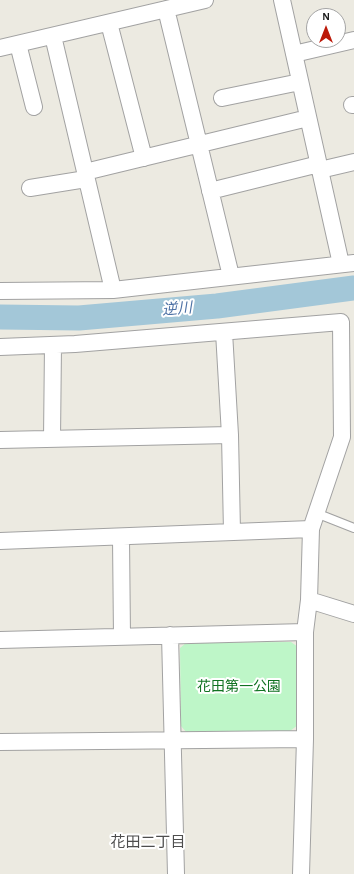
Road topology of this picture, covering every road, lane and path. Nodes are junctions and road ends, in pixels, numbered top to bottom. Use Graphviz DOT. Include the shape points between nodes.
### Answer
graph roads {
  1 [pos="205,0"];
  2 [pos="282,0"];
  3 [pos="166,9"];
  4 [pos="109,22"];
  5 [pos="53,36"];
  6 [pos="354,40"];
  7 [pos="18,44"];
  8 [pos="0,48"];
  9 [pos="294,54"];
  10 [pos="300,82"];
  11 [pos="222,98"];
  12 [pos="34,107"];
  13 [pos="308,118"];
  14 [pos="198,145"];
  15 [pos="144,158"];
  16 [pos="354,162"];
  17 [pos="319,167"];
  18 [pos="86,175"];
  19 [pos="30,188"];
  20 [pos="210,191"];
  21 [pos="348,264"];
  22 [pos="230,276"];
  23 [pos="113,290"];
  24 [pos="0,291"];
  25 [pos="224,332"];
  26 [pos="53,345"];
  27 [pos="0,346"];
  28 [pos="230,435"];
  29 [pos="52,439"];
  30 [pos="0,440"];
  31 [pos="316,513"];
  32 [pos="354,528"];
  33 [pos="311,529"];
  34 [pos="232,532"];
  35 [pos="121,538"];
  36 [pos="0,541"];
  37 [pos="309,600"];
  38 [pos="354,614"];
  39 [pos="305,632"];
  40 [pos="170,635"];
  41 [pos="122,637"];
  42 [pos="0,640"];
  43 [pos="305,739"];
  44 [pos="173,741"];
  45 [pos="0,742"];
  46 [pos="176,874"];
  47 [pos="302,874"];
  1 -- 3 [label="street"];
  2 -- 9 [label="street"];
  3 -- 4 [label="street"];
  3 -- 14 [label="street"];
  4 -- 5 [label="street"];
  4 -- 15 [label="street"];
  5 -- 7 [label="street"];
  5 -- 18 [label="street"];
  6 -- 9 [label="street"];
  7 -- 8 [label="street"];
  7 -- 12 [label="street"];
  9 -- 10 [label="street"];
  10 -- 11 [label="street"];
  10 -- 13 [label="street"];
  13 -- 14 [label="street"];
  13 -- 17 [label="street"];
  14 -- 15 [label="street"];
  14 -- 20 [label="street"];
  15 -- 18 [label="street"];
  16 -- 17 [label="street"];
  17 -- 20 [label="street"];
  17 -- 21 [label="street"];
  18 -- 19 [label="street"];
  18 -- 23 [label="street"];
  20 -- 22 [label="street"];
  21 -- 22 [label="street"];
  22 -- 23 [label="street"];
  23 -- 24 [label="street"];
  25 -- 26 [label="street"];
  25 -- 28 [label="street"];
  25 -- 31 [label="street" via="341,322 342,437"];
  26 -- 27 [label="street"];
  26 -- 29 [label="street"];
  28 -- 29 [label="street"];
  28 -- 34 [label="street"];
  29 -- 30 [label="street"];
  31 -- 32 [label="lane"];
  31 -- 33 [label="street"];
  33 -- 34 [label="street"];
  33 -- 37 [label="street"];
  34 -- 35 [label="street"];
  35 -- 36 [label="street"];
  35 -- 41 [label="street"];
  37 -- 38 [label="street"];
  37 -- 39 [label="street"];
  39 -- 40 [label="street"];
  39 -- 43 [label="street"];
  40 -- 41 [label="street"];
  40 -- 44 [label="street"];
  41 -- 42 [label="street"];
  43 -- 44 [label="street"];
  43 -- 47 [label="street"];
  44 -- 45 [label="street"];
  44 -- 46 [label="street"];
}
